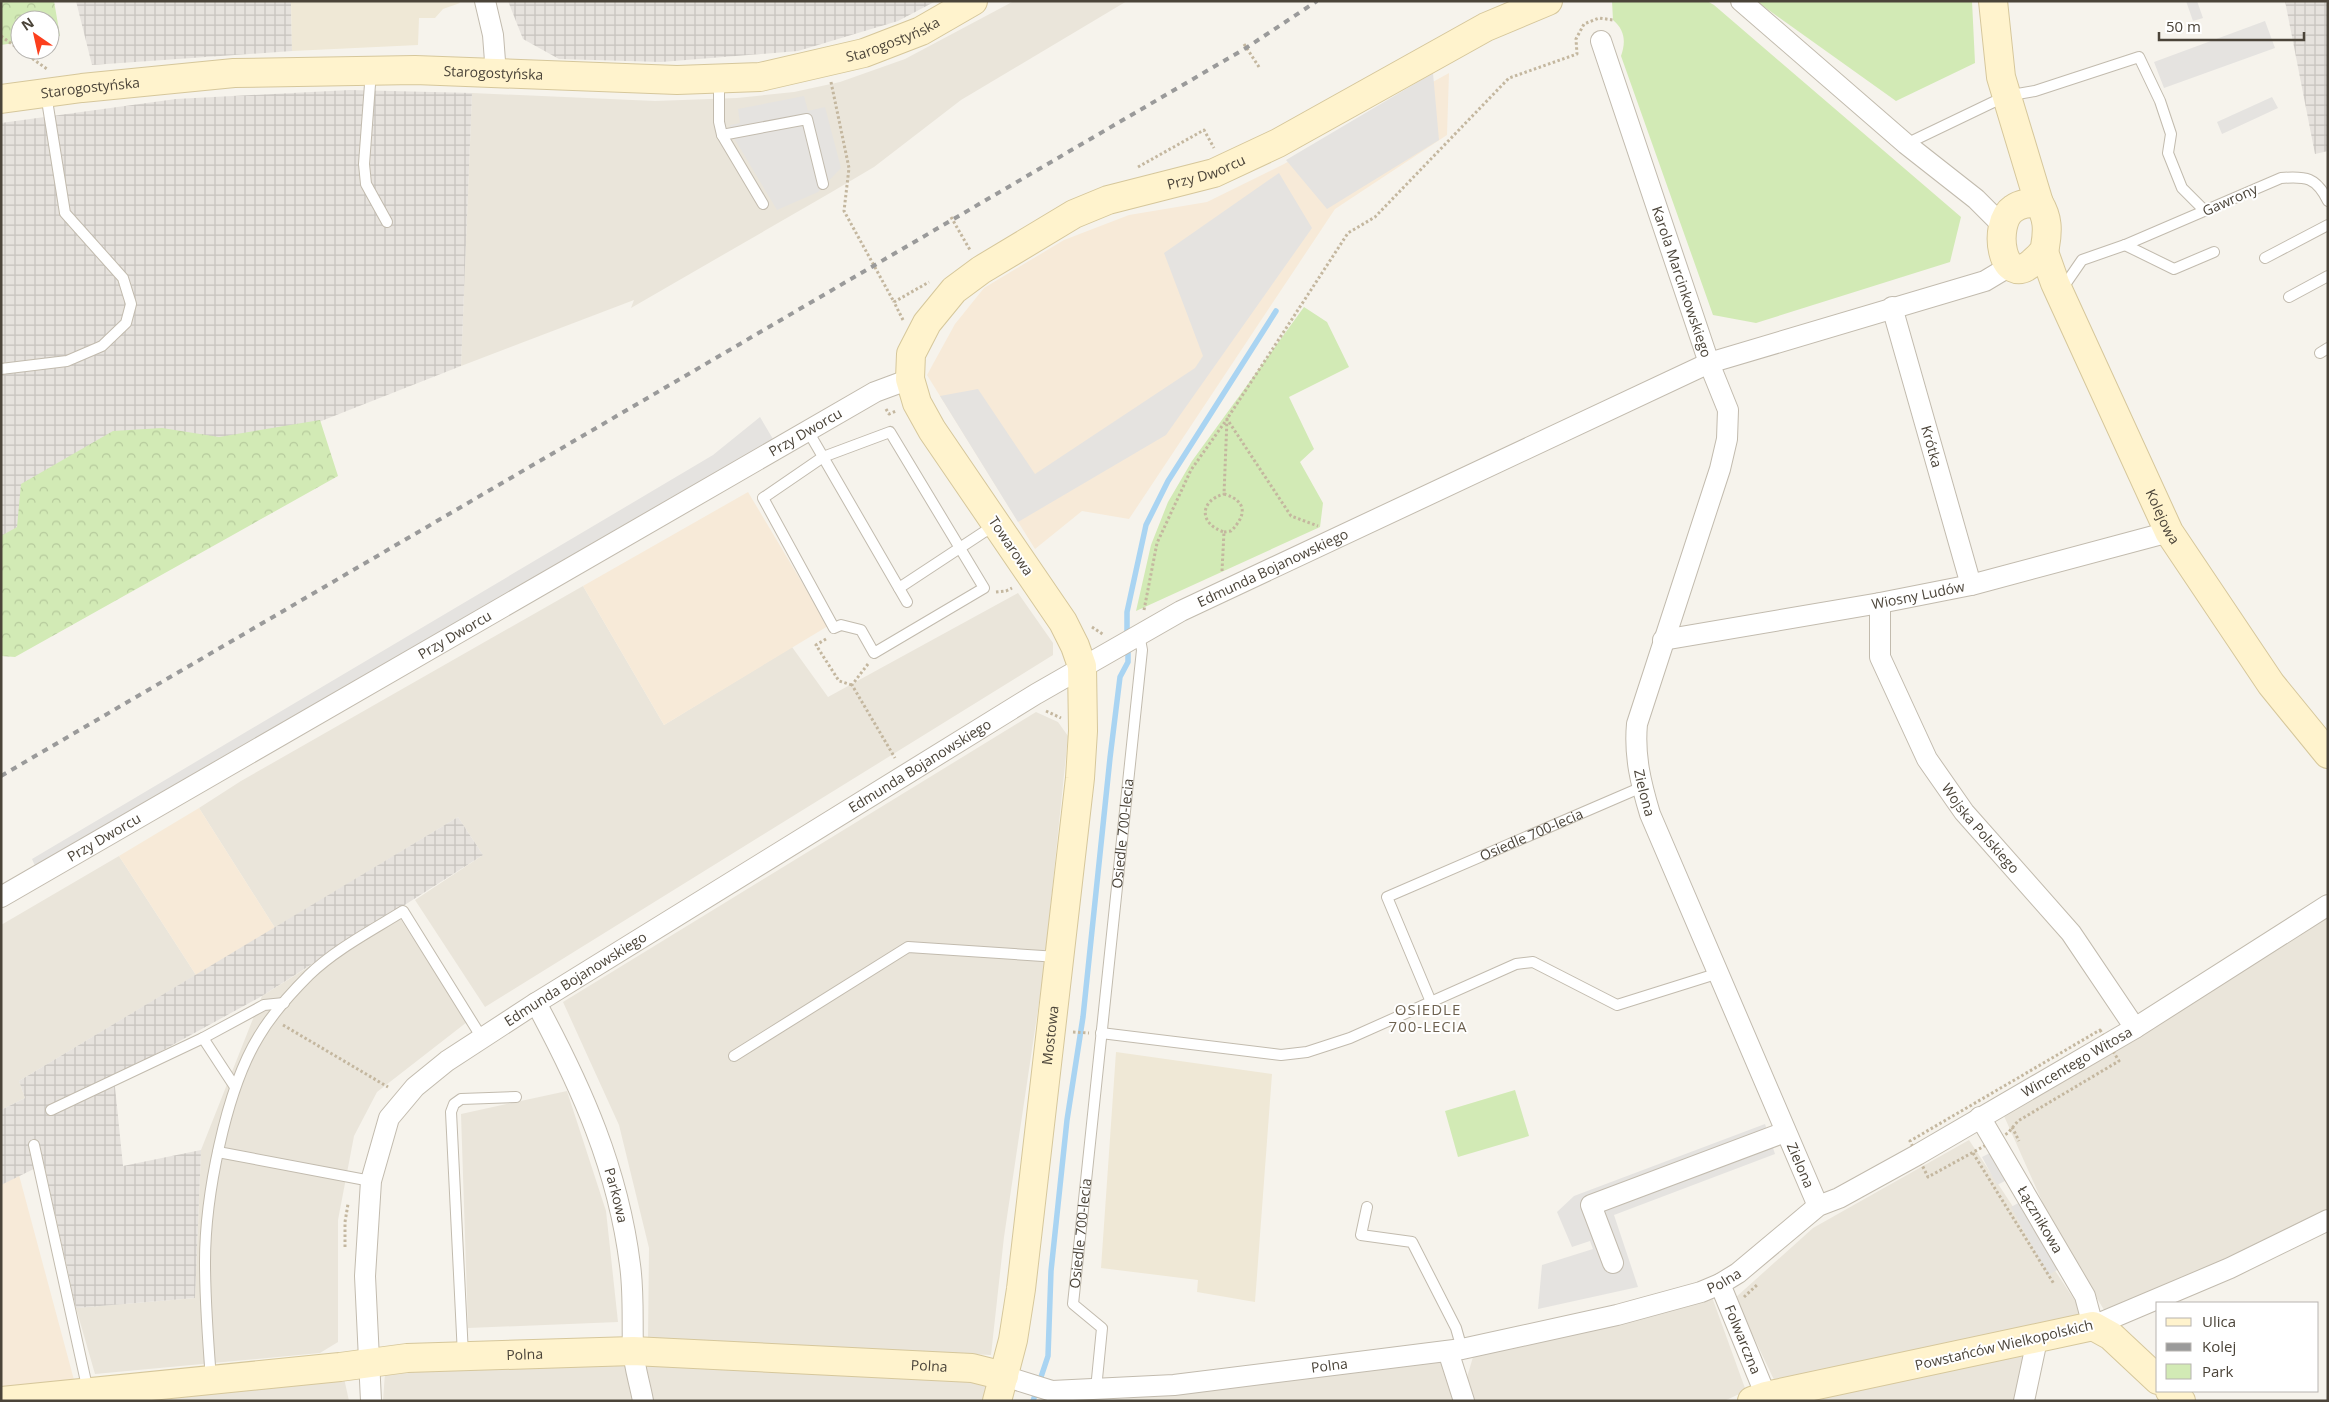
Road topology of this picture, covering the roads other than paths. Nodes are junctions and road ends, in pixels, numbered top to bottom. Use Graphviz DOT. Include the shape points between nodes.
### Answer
graph roads {
  1 [pos="485,1"];
  2 [pos="973,1"];
  3 [pos="1548,1"];
  4 [pos="1741,1"];
  5 [pos="1994,1"];
  6 [pos="1601,41"];
  7 [pos="372,70"];
  8 [pos="496,74"];
  9 [pos="718,80"];
  10 [pos="47,81"];
  11 [pos="2006,96"];
  12 [pos="1,99"];
  13 [pos="722,135"];
  14 [pos="1906,144"];
  15 [pos="822,184"];
  16 [pos="2328,201"];
  17 [pos="2039,203"];
  18 [pos="763,204"];
  19 [pos="2205,211"];
  20 [pos="387,222"];
  21 [pos="2002,225"];
  22 [pos="2328,225"];
  23 [pos="2125,244"];
  24 [pos="2044,252"];
  25 [pos="2214,252"];
  26 [pos="2265,258"];
  27 [pos="2010,266"];
  28 [pos="2328,276"];
  29 [pos="2060,292"];
  30 [pos="2289,297"];
  31 [pos="1892,308"];
  32 [pos="1710,363"];
  33 [pos="1,369"];
  34 [pos="910,379"];
  35 [pos="808,430"];
  36 [pos="932,430"];
  37 [pos="823,457"];
  38 [pos="999,527"];
  39 [pos="2169,532"];
  40 [pos="960,548"];
  41 [pos="1971,585"];
  42 [pos="899,588"];
  43 [pos="907,602"];
  44 [pos="1880,603"];
  45 [pos="1139,634"];
  46 [pos="1663,640"];
  47 [pos="1082,666"];
  48 [pos="2328,754"];
  49 [pos="1642,787"];
  50 [pos="1,897"];
  51 [pos="2328,905"];
  52 [pos="1058,958"];
  53 [pos="1719,973"];
  54 [pos="1431,1002"];
  55 [pos="284,1003"];
  56 [pos="536,1003"];
  57 [pos="2135,1028"];
  58 [pos="1098,1033"];
  59 [pos="203,1038"];
  60 [pos="482,1038"];
  61 [pos="734,1056"];
  62 [pos="235,1086"];
  63 [pos="516,1097"];
  64 [pos="52,1110"];
  65 [pos="1980,1117"];
  66 [pos="1785,1132"];
  67 [pos="34,1145"];
  68 [pos="218,1152"];
  69 [pos="370,1181"];
  70 [pos="1818,1206"];
  71 [pos="1367,1207"];
  72 [pos="2328,1220"];
  73 [pos="1613,1263"];
  74 [pos="1720,1284"];
  75 [pos="2093,1326"];
  76 [pos="2037,1340"];
  77 [pos="1455,1350"];
  78 [pos="633,1351"];
  79 [pos="463,1356"];
  80 [pos="369,1362"];
  81 [pos="2156,1378"];
  82 [pos="211,1380"];
  83 [pos="1006,1385"];
  84 [pos="1096,1389"];
  85 [pos="89,1392"];
  86 [pos="2171,1392"];
  87 [pos="1759,1398"];
  88 [pos="2,1401"];
  89 [pos="371,1401"];
  90 [pos="643,1401"];
  91 [pos="1464,1401"];
  92 [pos="2024,1401"];
  93 [pos="2181,1401"];
  1 -- 8 [label="street" via="493,35"];
  2 -- 9 [label="street, Starogostyńska" via="921,31 864,53 760,77"];
  3 -- 34 [label="street, Przy Dworcu" via="1486,27 1278,143 1214,173 1074,214 954,290 927,323 911,354"];
  4 -- 14 [label="street"];
  5 -- 11 [label="street" via="2001,77"];
  6 -- 32 [label="street, Karola Marcinkowskiego"];
  7 -- 8 [label="street, Starogostyńska"];
  7 -- 10 [label="street, Starogostyńska"];
  7 -- 20 [label="lane" via="364,164 366,184"];
  8 -- 9 [label="street, Starogostyńska"];
  9 -- 13 [label="lane"];
  10 -- 12 [label="street, Starogostyńska"];
  10 -- 33 [label="lane" via="65,213 123,278 132,304 126,323 102,346 67,361"];
  11 -- 14 [label="lane"];
  11 -- 17 [label="street"];
  11 -- 19 [label="lane" via="2035,92 2139,57 2160,101 2171,134 2168,153 2182,188"];
  13 -- 15 [label="lane" via="807,119"];
  13 -- 18 [label="lane"];
  14 -- 21 [label="street" via="1976,199"];
  16 -- 19 [label="lane, Gawrony" via="2316,182 2301,176 2281,178"];
  17 -- 21 [label="street" via="2023,204 2011,210"];
  17 -- 24 [label="street" via="2045,213 2048,230"];
  19 -- 23 [label="lane, Gawrony"];
  21 -- 27 [label="street" via="2004,259"];
  22 -- 26 [label="lane"];
  23 -- 25 [label="lane" via="2174,269"];
  23 -- 29 [label="lane, Gawrony" via="2082,260"];
  24 -- 27 [label="street" via="2028,266 2018,269"];
  24 -- 29 [label="street, Kolejowa"];
  27 -- 31 [label="street, Karola Marcinkowskiego" via="1985,281"];
  28 -- 30 [label="lane"];
  29 -- 39 [label="street, Kolejowa"];
  31 -- 32 [label="street, Karola Marcinkowskiego"];
  31 -- 41 [label="street, Krótka"];
  32 -- 45 [label="street, Edmunda Bojanowskiego" via="1448,484"];
  32 -- 46 [label="street, Zielona" via="1728,410 1727,438 1720,469"];
  34 -- 35 [label="street, Przy Dworcu" via="875,392"];
  34 -- 36 [label="street, Przy Dworcu" via="917,403"];
  35 -- 37 [label="lane"];
  35 -- 50 [label="street, Przy Dworcu"];
  36 -- 38 [label="street, Towarowa"];
  37 -- 40 [label="lane" via="890,432"];
  37 -- 40 [label="lane" via="763,498 834,628 841,624 861,630 874,653 984,588"];
  37 -- 42 [label="lane"];
  38 -- 40 [label="lane" via="984,532"];
  38 -- 47 [label="street, Towarowa" via="1063,622"];
  39 -- 41 [label="street, Wiosny Ludów"];
  39 -- 48 [label="street, Kolejowa" via="2271,684"];
  40 -- 42 [label="lane"];
  41 -- 44 [label="street, Wiosny Ludów"];
  42 -- 43 [label="lane"];
  44 -- 46 [label="street, Wiosny Ludów"];
  44 -- 57 [label="street, Wojska Polskiego" via="1880,657 1927,759 1964,812 2071,933"];
  45 -- 47 [label="street, Edmunda Bojanowskiego"];
  45 -- 58 [label="lane, Osiedle 700-lecia" via="1142,650"];
  46 -- 49 [label="street, Zielona" via="1637,724 1635,747"];
  47 -- 52 [label="street, Mostowa" via="1080,778"];
  47 -- 56 [label="street, Edmunda Bojanowskiego"];
  49 -- 53 [label="street, Zielona" via="1650,814"];
  49 -- 54 [label="lane, Osiedle 700-lecia" via="1387,896"];
  51 -- 57 [label="street, Wincentego Witosa"];
  52 -- 61 [label="lane" via="908,947"];
  52 -- 83 [label="street, Mostowa" via="1021,1289"];
  53 -- 54 [label="lane" via="1617,1005 1533,962 1516,964"];
  53 -- 66 [label="street, Zielona"];
  54 -- 58 [label="lane" via="1350,1038 1307,1052 1281,1056"];
  55 -- 59 [label="lane" via="264,1005"];
  55 -- 60 [label="lane" via="310,974 352,942 403,911"];
  55 -- 62 [label="lane" via="259,1037"];
  56 -- 60 [label="street, Edmunda Bojanowskiego"];
  56 -- 78 [label="street, Parkowa" via="571,1068 596,1126 611,1177 631,1266"];
  57 -- 65 [label="street, Wincentego Witosa"];
  58 -- 84 [label="lane, Osiedle 700-lecia" via="1073,1304 1102,1328"];
  59 -- 62 [label="lane"];
  59 -- 64 [label="lane"];
  60 -- 69 [label="street, Edmunda Bojanowskiego" via="415,1087 389,1118"];
  62 -- 68 [label="lane"];
  63 -- 79 [label="lane" via="461,1099 451,1112"];
  65 -- 70 [label="street, Wincentego Witosa" via="1839,1198"];
  65 -- 75 [label="street, Łącznikowa" via="2085,1296"];
  66 -- 70 [label="street, Zielona"];
  66 -- 73 [label="street" via="1591,1205"];
  67 -- 85 [label="lane"];
  68 -- 69 [label="lane"];
  68 -- 82 [label="lane" via="205,1261"];
  69 -- 80 [label="street, Edmunda Bojanowskiego" via="365,1276"];
  70 -- 74 [label="street, Polna" via="1738,1273"];
  71 -- 77 [label="lane" via="1361,1235 1412,1242 1456,1328"];
  72 -- 75 [label="street, Powstańców Wielkopolskich" via="2230,1268"];
  74 -- 77 [label="street, Polna" via="1617,1315"];
  74 -- 87 [label="street, Folwarczna" via="1734,1315"];
  75 -- 76 [label="street, Powstańców Wielkopolskich"];
  75 -- 81 [label="street" via="2111,1336"];
  76 -- 87 [label="street, Powstańców Wielkopolskich"];
  76 -- 92 [label="street"];
  77 -- 84 [label="street, Polna" via="1174,1385"];
  77 -- 91 [label="street"];
  78 -- 79 [label="street, Polna"];
  78 -- 83 [label="street, Polna" via="972,1368"];
  78 -- 90 [label="street, Parkowa"];
  79 -- 80 [label="street, Polna"];
  80 -- 82 [label="street, Polna"];
  80 -- 89 [label="street, Edmunda Bojanowskiego"];
  82 -- 85 [label="street, Polna"];
  83 -- 84 [label="street, Polna" via="1052,1391"];
  85 -- 88 [label="street, Polna"];
  86 -- 93 [label="street"];
}
